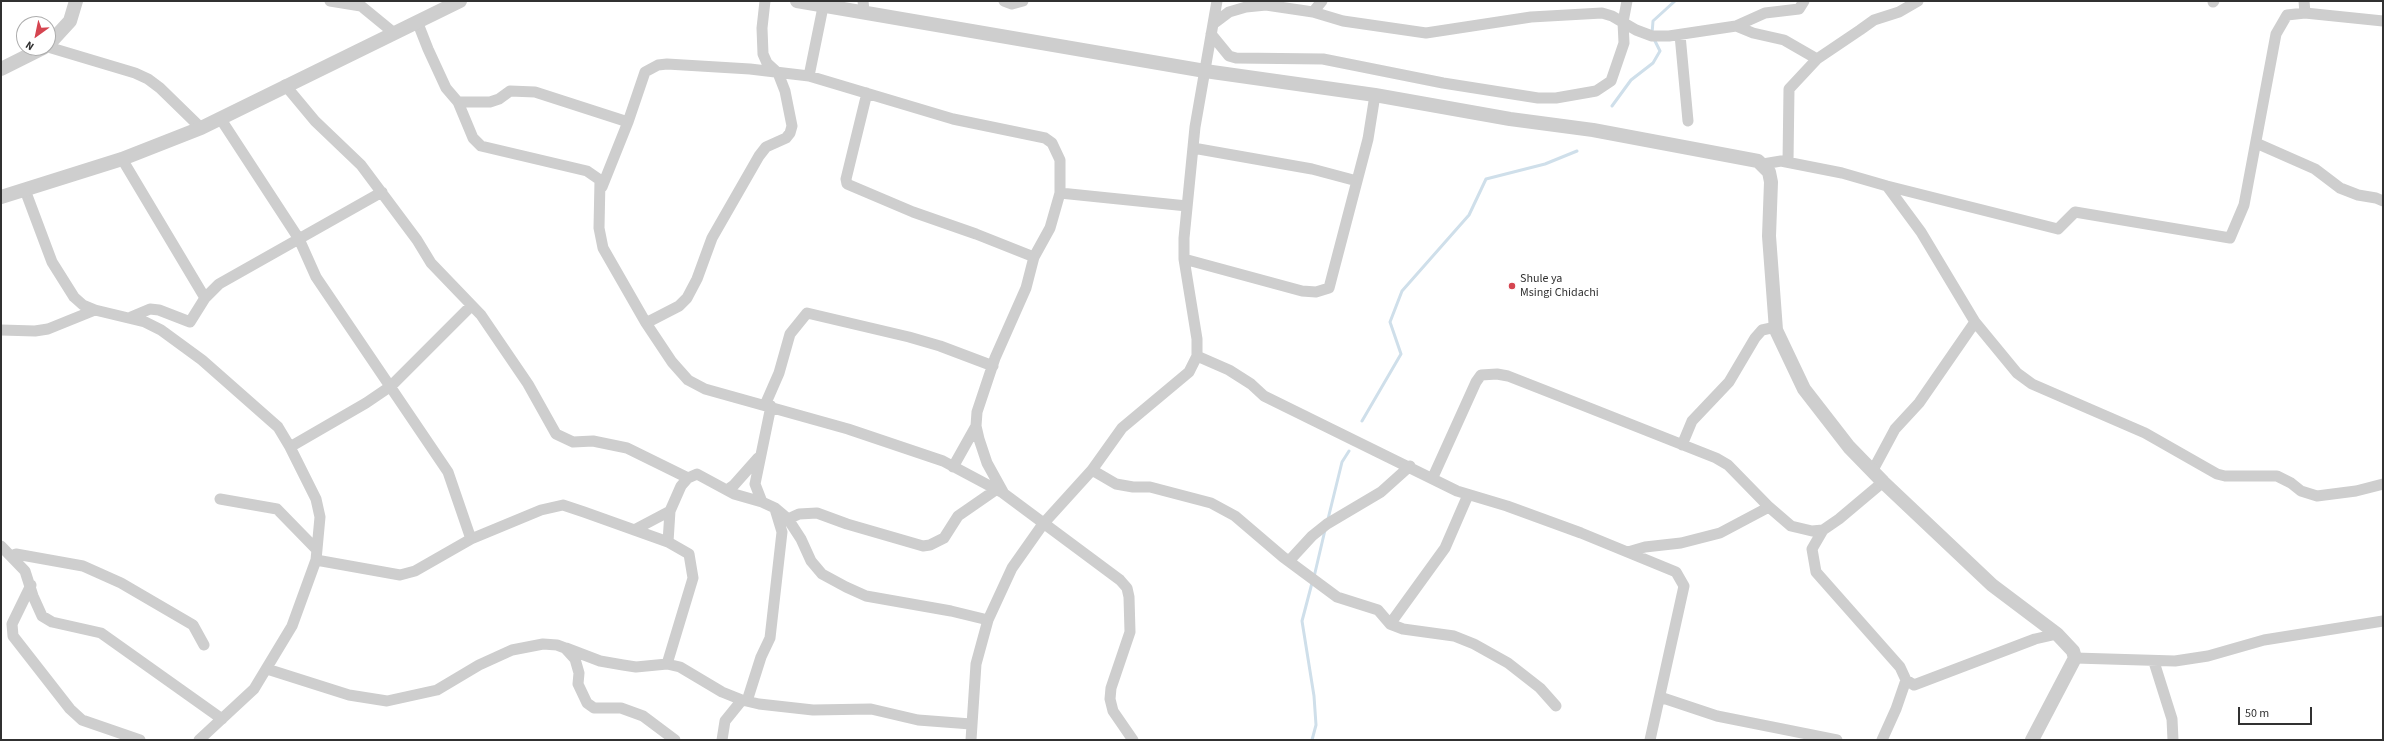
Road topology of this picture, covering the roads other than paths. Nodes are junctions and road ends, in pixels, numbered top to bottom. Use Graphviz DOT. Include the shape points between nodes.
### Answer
graph roads {
  1 [pos="76,1"];
  2 [pos="330,1"];
  3 [pos="460,1"];
  4 [pos="765,1"];
  5 [pos="797,1"];
  6 [pos="1004,1"];
  7 [pos="1023,1"];
  8 [pos="1217,1"];
  9 [pos="1322,1"];
  10 [pos="1627,1"];
  11 [pos="1804,1"];
  12 [pos="1918,1"];
  13 [pos="2304,1"];
  14 [pos="358,3"];
  15 [pos="1264,3"];
  16 [pos="863,6"];
  17 [pos="822,7"];
  18 [pos="1313,12"];
  19 [pos="2305,13"];
  20 [pos="417,21"];
  21 [pos="2383,21"];
  22 [pos="1623,22"];
  23 [pos="1736,26"];
  24 [pos="1212,29"];
  25 [pos="394,33"];
  26 [pos="1680,35"];
  27 [pos="56,37"];
  28 [pos="56,48"];
  29 [pos="27,56"];
  30 [pos="1817,59"];
  31 [pos="1,69"];
  32 [pos="1205,71"];
  33 [pos="778,73"];
  34 [pos="809,76"];
  35 [pos="285,85"];
  36 [pos="867,93"];
  37 [pos="1375,95"];
  38 [pos="458,102"];
  39 [pos="220,118"];
  40 [pos="1688,121"];
  41 [pos="628,122"];
  42 [pos="201,128"];
  43 [pos="2256,143"];
  44 [pos="1193,148"];
  45 [pos="122,159"];
  46 [pos="1788,162"];
  47 [pos="1763,164"];
  48 [pos="1357,181"];
  49 [pos="1887,186"];
  50 [pos="602,187"];
  51 [pos="24,190"];
  52 [pos="382,192"];
  53 [pos="1060,193"];
  54 [pos="1,197"];
  55 [pos="2383,201"];
  56 [pos="1187,206"];
  57 [pos="299,239"];
  58 [pos="1034,257"];
  59 [pos="1184,259"];
  60 [pos="205,298"];
  61 [pos="471,306"];
  62 [pos="95,310"];
  63 [pos="131,317"];
  64 [pos="1975,322"];
  65 [pos="646,323"];
  66 [pos="1776,327"];
  67 [pos="1,330"];
  68 [pos="1197,356"];
  69 [pos="993,366"];
  70 [pos="391,386"];
  71 [pos="768,405"];
  72 [pos="976,426"];
  73 [pos="1682,445"];
  74 [pos="290,446"];
  75 [pos="760,456"];
  76 [pos="953,466"];
  77 [pos="1410,466"];
  78 [pos="1092,470"];
  79 [pos="1873,470"];
  80 [pos="1432,477"];
  81 [pos="688,478"];
  82 [pos="1883,482"];
  83 [pos="2383,484"];
  84 [pos="727,490"];
  85 [pos="1000,491"];
  86 [pos="1468,495"];
  87 [pos="220,499"];
  88 [pos="762,502"];
  89 [pos="1769,507"];
  90 [pos="775,508"];
  91 [pos="670,512"];
  92 [pos="788,519"];
  93 [pos="1043,524"];
  94 [pos="634,530"];
  95 [pos="1823,530"];
  96 [pos="471,540"];
  97 [pos="668,542"];
  98 [pos="1,546"];
  99 [pos="1628,552"];
  100 [pos="316,554"];
  101 [pos="12,556"];
  102 [pos="1289,561"];
  103 [pos="31,586"];
  104 [pos="988,620"];
  105 [pos="2383,621"];
  106 [pos="1390,624"];
  107 [pos="2057,634"];
  108 [pos="204,645"];
  109 [pos="565,648"];
  110 [pos="594,658"];
  111 [pos="2075,658"];
  112 [pos="2154,662"];
  113 [pos="667,664"];
  114 [pos="267,669"];
  115 [pos="579,673"];
  116 [pos="1906,680"];
  117 [pos="1660,697"];
  118 [pos="744,701"];
  119 [pos="1556,706"];
  120 [pos="222,719"];
  121 [pos="971,724"];
  122 [pos="140,740"];
  123 [pos="199,740"];
  124 [pos="675,740"];
  125 [pos="722,740"];
  126 [pos="971,740"];
  127 [pos="1133,740"];
  128 [pos="1650,740"];
  129 [pos="1836,740"];
  130 [pos="1882,740"];
  131 [pos="2032,740"];
  132 [pos="2173,740"];
  1 -- 27 [label="street" via="70,20"];
  2 -- 14 [label="street"];
  3 -- 20 [label="street"];
  4 -- 33 [label="street" via="763,54 767,64"];
  5 -- 17 [label="street"];
  6 -- 7 [label="street" via="1012,4"];
  8 -- 24 [label="street"];
  9 -- 18 [label="street"];
  10 -- 22 [label="street"];
  11 -- 23 [label="street" via="1799,9 1765,12"];
  12 -- 30 [label="street" via="1899,12 1874,20"];
  13 -- 19 [label="street"];
  14 -- 25 [label="street"];
  15 -- 18 [label="street"];
  15 -- 24 [label="street" via="1229,12"];
  16 -- 17 [label="street"];
  16 -- 32 [label="street"];
  17 -- 34 [label="street"];
  18 -- 22 [label="street" via="1343,21 1426,33 1531,16 1582,13 1602,13"];
  19 -- 21 [label="street"];
  19 -- 43 [label="street" via="2287,15 2276,34"];
  20 -- 25 [label="street"];
  20 -- 38 [label="street" via="446,88"];
  22 -- 24 [label="street" via="1624,43 1611,81 1596,91 1556,98 1538,98 1443,83 1323,59 1236,58 1229,56"];
  22 -- 26 [label="street" via="1652,36"];
  23 -- 26 [label="street"];
  23 -- 30 [label="street" via="1784,40"];
  24 -- 32 [label="street"];
  25 -- 35 [label="street"];
  26 -- 40 [label="street"];
  28 -- 42 [label="street" via="148,79"];
  29 -- 31 [label="street"];
  30 -- 46 [label="street" via="1789,89"];
  32 -- 37 [label="street"];
  32 -- 44 [label="street"];
  33 -- 34 [label="street"];
  33 -- 41 [label="street" via="710,66 658,65 645,72"];
  33 -- 65 [label="street" via="790,106 790,133 786,138 766,147 759,156 712,238 687,298 679,306"];
  34 -- 36 [label="street"];
  35 -- 39 [label="street"];
  35 -- 52 [label="street" via="315,121 361,165"];
  36 -- 53 [label="street" via="953,119 1045,138 1052,143 1060,160"];
  36 -- 58 [label="street" via="846,179 847,184 913,212"];
  37 -- 47 [label="street" via="1752,158"];
  37 -- 48 [label="street" via="1368,139"];
  38 -- 41 [label="street" via="490,102 510,91 535,92"];
  38 -- 50 [label="street" via="473,138 481,146 587,171 600,180"];
  39 -- 42 [label="street"];
  39 -- 57 [label="street"];
  41 -- 50 [label="street"];
  42 -- 45 [label="street"];
  43 -- 49 [label="street" via="2244,205 2230,238 2075,212 2058,229"];
  43 -- 55 [label="street" via="2315,169 2340,188"];
  44 -- 48 [label="street" via="1312,169"];
  44 -- 56 [label="street"];
  45 -- 51 [label="street"];
  45 -- 60 [label="street"];
  46 -- 47 [label="street"];
  46 -- 49 [label="street" via="1842,173"];
  47 -- 66 [label="street" via="1771,182 1769,236"];
  48 -- 59 [label="street" via="1329,288 1316,292 1302,291"];
  49 -- 64 [label="street" via="1921,232"];
  50 -- 65 [label="street" via="599,228 603,248"];
  51 -- 54 [label="street"];
  51 -- 62 [label="street" via="52,262 74,297 83,305"];
  52 -- 57 [label="street"];
  52 -- 61 [label="street" via="431,263"];
  53 -- 56 [label="street"];
  53 -- 58 [label="street" via="1050,228"];
  56 -- 59 [label="street"];
  57 -- 60 [label="street" via="219,284"];
  57 -- 70 [label="street" via="316,277"];
  58 -- 69 [label="street" via="1026,288"];
  59 -- 68 [label="street" via="1197,339"];
  60 -- 63 [label="street" via="190,322 150,309"];
  61 -- 70 [label="street"];
  61 -- 81 [label="street" via="480,314 528,384 556,434 573,442 593,441 627,448"];
  62 -- 63 [label="street"];
  62 -- 67 [label="street" via="48,329"];
  63 -- 74 [label="street" via="161,330 202,360 278,427"];
  64 -- 79 [label="street" via="1920,403 1895,429"];
  64 -- 83 [label="street" via="2017,372 2032,384 2145,433 2217,474 2277,476 2291,482 2301,491 2317,496 2356,491"];
  65 -- 71 [label="street" via="672,362 688,380 705,389"];
  66 -- 73 [label="street" via="1762,330 1755,338 1729,382 1692,422"];
  66 -- 79 [label="street" via="1789,361 1804,389 1849,447"];
  68 -- 77 [label="street" via="1229,370 1264,396"];
  68 -- 78 [label="street" via="1189,372 1122,428"];
  69 -- 71 [label="street" via="940,346 807,313 790,334"];
  69 -- 72 [label="street" via="977,412"];
  70 -- 74 [label="street"];
  70 -- 96 [label="street" via="448,472"];
  71 -- 75 [label="street"];
  71 -- 76 [label="street"];
  72 -- 76 [label="street"];
  72 -- 85 [label="street" via="987,463"];
  73 -- 80 [label="street" via="1508,376 1482,375 1476,382"];
  73 -- 89 [label="street" via="1728,465"];
  74 -- 100 [label="street" via="316,499 319,511"];
  75 -- 84 [label="street"];
  75 -- 88 [label="street" via="755,484"];
  76 -- 85 [label="street"];
  77 -- 80 [label="street"];
  77 -- 102 [label="street" via="1381,492 1327,524"];
  78 -- 93 [label="street"];
  78 -- 102 [label="street" via="1116,484 1157,488 1211,503 1235,516"];
  79 -- 82 [label="street"];
  80 -- 86 [label="street"];
  81 -- 84 [label="street" via="697,474"];
  81 -- 91 [label="street" via="681,486"];
  82 -- 95 [label="street" via="1839,520"];
  82 -- 107 [label="street" via="1992,585"];
  84 -- 88 [label="street"];
  85 -- 92 [label="street" via="958,516 944,538 930,545 913,543 846,524 817,512 799,514"];
  85 -- 93 [label="street"];
  86 -- 99 [label="street" via="1507,506"];
  86 -- 106 [label="street" via="1445,548"];
  87 -- 100 [label="street" via="277,509"];
  88 -- 90 [label="street"];
  89 -- 95 [label="street" via="1791,526 1812,531"];
  89 -- 99 [label="street" via="1720,533"];
  90 -- 92 [label="street"];
  90 -- 118 [label="street" via="782,532 770,638"];
  91 -- 94 [label="street"];
  91 -- 97 [label="street"];
  92 -- 104 [label="street" via="811,561 822,574 846,587 866,596"];
  93 -- 104 [label="street" via="1012,568"];
  93 -- 127 [label="street" via="1112,573 1127,588 1130,632 1111,688 1110,699 1113,711"];
  94 -- 96 [label="street" via="564,506 541,510"];
  94 -- 97 [label="street"];
  95 -- 116 [label="street" via="1812,549 1816,572 1900,667"];
  96 -- 100 [label="street" via="424,567 400,575"];
  97 -- 113 [label="street" via="689,554 693,578"];
  98 -- 101 [label="street"];
  99 -- 117 [label="street" via="1676,572 1684,586"];
  100 -- 114 [label="street" via="292,626"];
  101 -- 103 [label="street" via="25,571"];
  101 -- 108 [label="street" via="16,554 84,566 121,583 193,625"];
  102 -- 106 [label="street" via="1337,597 1378,610"];
  103 -- 120 [label="street" via="42,616 52,622 101,633"];
  103 -- 122 [label="street" via="12,624 13,636 70,709 82,720"];
  104 -- 121 [label="street" via="976,664"];
  105 -- 112 [label="street" via="2264,640 2208,656"];
  106 -- 119 [label="street" via="1403,629 1454,636 1474,644 1540,688"];
  107 -- 111 [label="street" via="2073,651"];
  107 -- 116 [label="street" via="2034,639 1914,685"];
  109 -- 110 [label="street"];
  109 -- 114 [label="street" via="543,644 512,650 479,665 437,690 387,701 350,695"];
  109 -- 115 [label="street" via="575,659"];
  110 -- 113 [label="street" via="636,667"];
  110 -- 115 [label="street"];
  111 -- 112 [label="street"];
  111 -- 131 [label="street"];
  112 -- 132 [label="street" via="2172,719"];
  113 -- 118 [label="street" via="680,667 722,692"];
  114 -- 120 [label="street" via="254,689"];
  115 -- 124 [label="street" via="578,684 587,703 594,708 621,708 643,716"];
  116 -- 130 [label="street"];
  117 -- 128 [label="street"];
  117 -- 129 [label="street" via="1717,716"];
  118 -- 121 [label="street" via="813,710 871,709 918,720"];
  118 -- 125 [label="street" via="725,721"];
  120 -- 123 [label="street"];
  121 -- 126 [label="street"];
}
